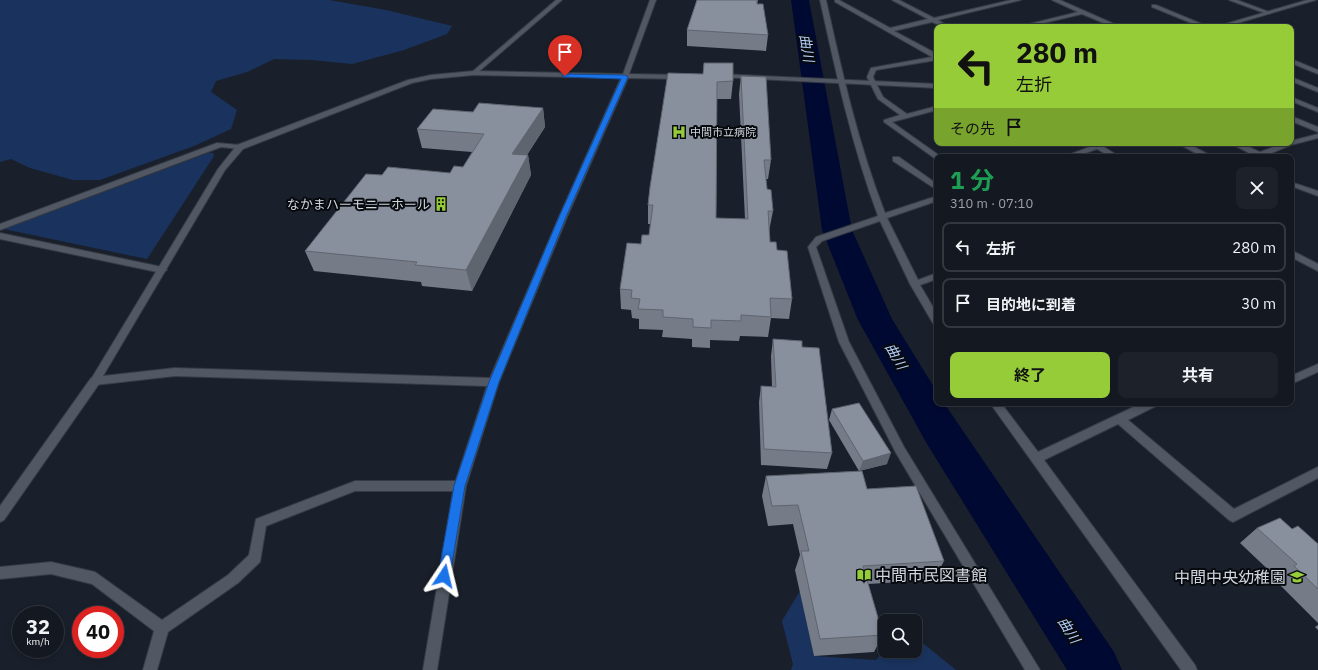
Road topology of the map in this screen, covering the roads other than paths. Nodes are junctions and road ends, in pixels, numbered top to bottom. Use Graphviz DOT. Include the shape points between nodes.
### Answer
graph roads {
  1 [pos="559,0"];
  2 [pos="653,0"];
  3 [pos="823,0"];
  4 [pos="839,0"];
  5 [pos="907,0"];
  6 [pos="1018,0"];
  7 [pos="1055,0"];
  8 [pos="1232,0"];
  9 [pos="1313,0"];
  10 [pos="897,1"];
  11 [pos="1154,6"];
  12 [pos="1083,12"];
  13 [pos="1269,13"];
  14 [pos="933,20"];
  15 [pos="941,24"];
  16 [pos="1033,24"];
  17 [pos="1111,24"];
  18 [pos="1199,24"];
  19 [pos="1229,24"];
  20 [pos="889,30"];
  21 [pos="934,56"];
  22 [pos="934,59"];
  23 [pos="1294,62"];
  24 [pos="1304,66"];
  25 [pos="1294,70"];
  26 [pos="1318,72"];
  27 [pos="474,73"];
  28 [pos="708,76"];
  29 [pos="625,77"];
  30 [pos="687,77"];
  31 [pos="1294,80"];
  32 [pos="841,82"];
  33 [pos="874,83"];
  34 [pos="934,86"];
  35 [pos="1318,90"];
  36 [pos="1294,100"];
  37 [pos="934,109"];
  38 [pos="1318,110"];
  39 [pos="906,116"];
  40 [pos="1294,119"];
  41 [pos="1318,130"];
  42 [pos="1318,136"];
  43 [pos="1294,142"];
  44 [pos="1187,146"];
  45 [pos="1239,146"];
  46 [pos="1283,146"];
  47 [pos="240,147"];
  48 [pos="1098,147"];
  49 [pos="1076,154"];
  50 [pos="1111,154"];
  51 [pos="1203,154"];
  52 [pos="1253,154"];
  53 [pos="1262,154"];
  54 [pos="934,156"];
  55 [pos="896,159"];
  56 [pos="1294,185"];
  57 [pos="934,186"];
  58 [pos="1318,194"];
  59 [pos="934,199"];
  60 [pos="880,218"];
  61 [pos="0,227"];
  62 [pos="0,236"];
  63 [pos="1294,255"];
  64 [pos="1318,268"];
  65 [pos="162,270"];
  66 [pos="934,277"];
  67 [pos="915,284"];
  68 [pos="934,318"];
  69 [pos="1318,368"];
  70 [pos="1294,379"];
  71 [pos="95,381"];
  72 [pos="494,382"];
  73 [pos="997,406"];
  74 [pos="1146,406"];
  75 [pos="1119,419"];
  76 [pos="1035,459"];
  77 [pos="1318,472"];
  78 [pos="460,486"];
  79 [pos="0,516"];
  80 [pos="0,573"];
  81 [pos="162,628"];
  82 [pos="150,670"];
  83 [pos="430,670"];
  84 [pos="1033,670"];
  85 [pos="1190,670"];
  1 -- 27 [label="street"];
  2 -- 29 [label="street"];
  3 -- 32 [label="street"];
  4 -- 20 [label="street" via="836,1"];
  5 -- 10 [label="street"];
  6 -- 14 [label="street"];
  7 -- 12 [label="street"];
  8 -- 13 [label="street"];
  9 -- 13 [label="street"];
  10 -- 14 [label="street"];
  11 -- 18 [label="street"];
  12 -- 16 [label="street"];
  12 -- 17 [label="street"];
  13 -- 19 [label="street"];
  14 -- 15 [label="street"];
  14 -- 20 [label="street"];
  20 -- 21 [label="street"];
  22 -- 33 [label="street" via="873,69 870,77"];
  23 -- 24 [label="street"];
  24 -- 25 [label="street"];
  24 -- 26 [label="street"];
  27 -- 29 [label="street"];
  27 -- 47 [label="street" via="410,81"];
  28 -- 32 [label="street"];
  29 -- 30 [label="street"];
  29 -- 72 [label="street"];
  31 -- 35 [label="street"];
  32 -- 33 [label="street"];
  32 -- 60 [label="street"];
  33 -- 34 [label="street"];
  33 -- 39 [label="street" via="880,98"];
  36 -- 38 [label="street"];
  37 -- 39 [label="street"];
  39 -- 54 [label="street" via="886,121"];
  40 -- 41 [label="street"];
  42 -- 43 [label="street"];
  44 -- 51 [label="street"];
  45 -- 52 [label="street"];
  46 -- 53 [label="street"];
  47 -- 61 [label="street" via="220,145"];
  47 -- 65 [label="street" via="222,169"];
  48 -- 49 [label="street"];
  48 -- 50 [label="street"];
  55 -- 57 [label="street"];
  56 -- 58 [label="street"];
  59 -- 60 [label="street"];
  60 -- 67 [label="street"];
  60 -- 84 [label="street" via="819,239 812,247 844,342 900,450"];
  62 -- 65 [label="street"];
  63 -- 64 [label="street"];
  65 -- 71 [label="street"];
  66 -- 67 [label="street"];
  67 -- 68 [label="street"];
  69 -- 70 [label="street"];
  71 -- 72 [label="street" via="175,372"];
  71 -- 79 [label="street"];
  72 -- 78 [label="street"];
  73 -- 76 [label="street"];
  74 -- 75 [label="street"];
  75 -- 76 [label="street"];
  75 -- 77 [label="street" via="1233,516"];
  76 -- 85 [label="street"];
  78 -- 81 [label="street" via="355,486 260,523 255,558 234,579"];
  78 -- 83 [label="street"];
  80 -- 81 [label="street" via="51,568 95,578"];
  81 -- 82 [label="street"];
}
